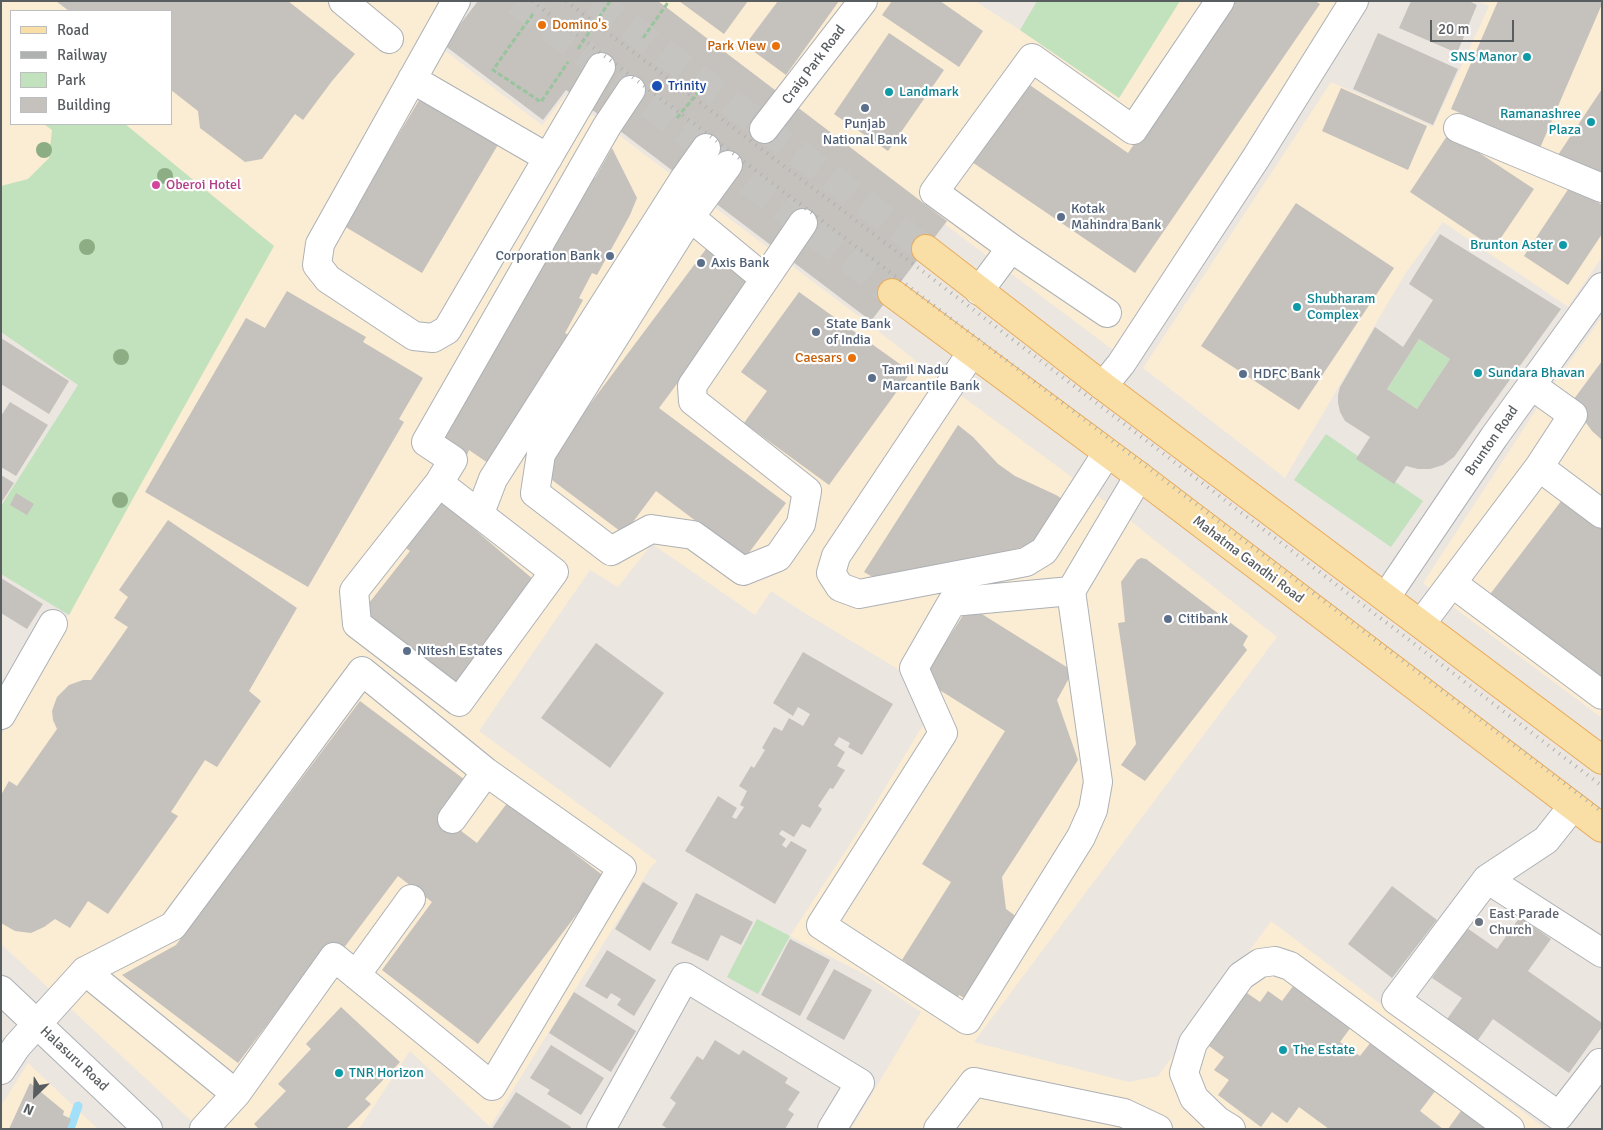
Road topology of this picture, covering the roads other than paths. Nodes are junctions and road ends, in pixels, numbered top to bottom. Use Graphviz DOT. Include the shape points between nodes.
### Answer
graph roads {
  1 [pos="343,1"];
  2 [pos="456,1"];
  3 [pos="863,1"];
  4 [pos="1220,1"];
  5 [pos="1351,2"];
  6 [pos="389,40"];
  7 [pos="601,67"];
  8 [pos="412,79"];
  9 [pos="631,90"];
  10 [pos="1458,128"];
  11 [pos="764,129"];
  12 [pos="706,148"];
  13 [pos="548,158"];
  14 [pos="728,165"];
  15 [pos="1602,188"];
  16 [pos="695,210"];
  17 [pos="803,223"];
  18 [pos="1011,248"];
  19 [pos="926,249"];
  20 [pos="765,279"];
  21 [pos="980,291"];
  22 [pos="892,293"];
  23 [pos="1599,296"];
  24 [pos="1107,313"];
  25 [pos="972,352"];
  26 [pos="1103,386"];
  27 [pos="1531,386"];
  28 [pos="1107,453"];
  29 [pos="1539,467"];
  30 [pos="1139,476"];
  31 [pos="440,483"];
  32 [pos="480,513"];
  33 [pos="1602,514"];
  34 [pos="1452,583"];
  35 [pos="1071,591"];
  36 [pos="1386,597"];
  37 [pos="53,624"];
  38 [pos="1421,624"];
  39 [pos="1602,695"];
  40 [pos="1,714"];
  41 [pos="1602,760"];
  42 [pos="486,772"];
  43 [pos="1573,806"];
  44 [pos="452,819"];
  45 [pos="1602,828"];
  46 [pos="1487,879"];
  47 [pos="411,900"];
  48 [pos="1602,953"];
  49 [pos="85,971"];
  50 [pos="356,975"];
  51 [pos="2,992"];
  52 [pos="37,1024"];
  53 [pos="1601,1062"];
  54 [pos="1,1070"];
  55 [pos="236,1094"];
  56 [pos="1518,1127"];
  57 [pos="148,1129"];
  58 [pos="204,1129"];
  59 [pos="600,1129"];
  60 [pos="832,1129"];
  61 [pos="938,1129"];
  62 [pos="1158,1129"];
  63 [pos="1231,1129"];
  1 -- 6 [label="street"];
  2 -- 8 [label="street"];
  3 -- 11 [label="street, Craig Park Road"];
  4 -- 18 [label="street" via="1134,130 1032,58 934,192"];
  5 -- 26 [label="street" via="1256,158 1121,364"];
  7 -- 13 [label="street"];
  8 -- 13 [label="street"];
  8 -- 13 [label="street" via="320,244 318,265 328,279 414,336 433,338 446,330"];
  9 -- 31 [label="street" via="607,126 426,442 453,460"];
  10 -- 15 [label="street"];
  12 -- 32 [label="street" via="493,479"];
  14 -- 16 [label="street"];
  16 -- 20 [label="street"];
  16 -- 20 [label="street" via="541,454 535,493 611,551 651,530 693,535 743,571 778,557 801,524 807,491 693,401 692,386"];
  17 -- 20 [label="street"];
  18 -- 21 [label="street"];
  18 -- 24 [label="street"];
  19 -- 21 [label="main road"];
  21 -- 26 [label="main road"];
  22 -- 25 [label="main road, Mahatma Gandhi Road"];
  23 -- 27 [label="street, Brunton Road"];
  25 -- 28 [label="main road, Mahatma Gandhi Road"];
  25 -- 28 [label="street" via="836,556 831,574 840,587 859,594 1026,562 1044,551"];
  26 -- 36 [label="main road"];
  27 -- 29 [label="street" via="1573,415"];
  27 -- 36 [label="street, Brunton Road"];
  28 -- 30 [label="main road, Mahatma Gandhi Road"];
  29 -- 33 [label="street"];
  29 -- 34 [label="street"];
  30 -- 35 [label="street"];
  30 -- 43 [label="main road, Mahatma Gandhi Road"];
  31 -- 32 [label="street"];
  31 -- 32 [label="street" via="354,591 357,624 459,702 554,572"];
  34 -- 38 [label="street"];
  34 -- 39 [label="street"];
  35 -- 35 [label="street" via="952,602 914,668 943,734 821,925 967,1020 1081,837 1093,810 1098,782"];
  36 -- 38 [label="main road"];
  37 -- 40 [label="street"];
  38 -- 41 [label="main road"];
  42 -- 44 [label="street"];
  42 -- 49 [label="street" via="362,671 173,926"];
  42 -- 50 [label="street" via="622,868 492,1086"];
  43 -- 45 [label="main road, Mahatma Gandhi Road"];
  43 -- 46 [label="street" via="1546,840"];
  46 -- 48 [label="street"];
  46 -- 53 [label="street" via="1396,1000 1559,1116"];
  47 -- 50 [label="street"];
  49 -- 52 [label="street"];
  49 -- 55 [label="street"];
  50 -- 55 [label="street" via="334,957"];
  51 -- 52 [label="street, Halasuru Road"];
  52 -- 54 [label="street"];
  52 -- 57 [label="street, Halasuru Road"];
  55 -- 58 [label="street"];
  56 -- 63 [label="street" via="1290,966 1275,961 1260,963 1241,976 1193,1043 1184,1073 1194,1098"];
  59 -- 60 [label="street" via="685,977 860,1082"];
  61 -- 62 [label="street" via="974,1082 1124,1113"];
}
